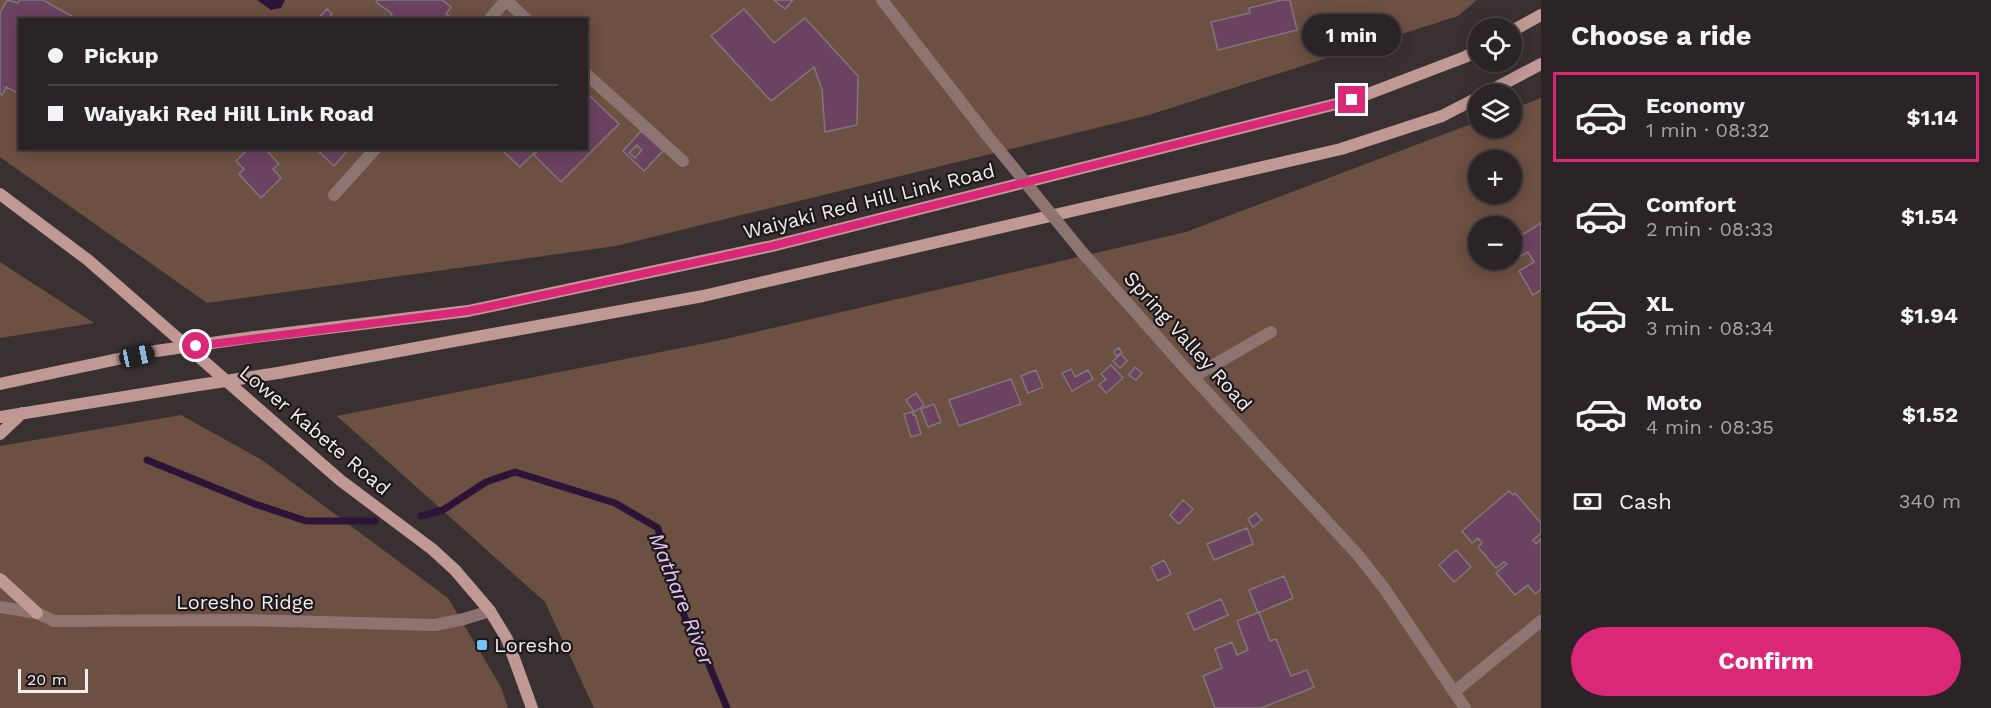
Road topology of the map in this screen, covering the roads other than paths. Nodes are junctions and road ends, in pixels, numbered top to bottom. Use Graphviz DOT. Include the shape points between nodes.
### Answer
graph roads {
  1 [pos="506,0"];
  2 [pos="882,0"];
  3 [pos="1541,15"];
  4 [pos="491,18"];
  5 [pos="525,18"];
  6 [pos="1522,25"];
  7 [pos="1468,55"];
  8 [pos="1541,64"];
  9 [pos="588,76"];
  10 [pos="1503,84"];
  11 [pos="1468,103"];
  12 [pos="374,150"];
  13 [pos="682,161"];
  14 [pos="0,194"];
  15 [pos="334,195"];
  16 [pos="1270,332"];
  17 [pos="1193,377"];
  18 [pos="0,384"];
  19 [pos="22,413"];
  20 [pos="0,417"];
  21 [pos="0,434"];
  22 [pos="0,579"];
  23 [pos="0,607"];
  24 [pos="490,611"];
  25 [pos="37,613"];
  26 [pos="1541,621"];
  27 [pos="1454,692"];
  28 [pos="532,708"];
  29 [pos="1465,708"];
  1 -- 4 [label="street"];
  1 -- 5 [label="street"];
  2 -- 17 [label="street, Spring Valley Road, bridge" via="1082,252"];
  3 -- 6 [label="main road"];
  7 -- 18 [label="main road, Waiyaki Red Hill Link Road, bridge" via="1352,100 772,246 468,311 156,351"];
  8 -- 10 [label="main road"];
  9 -- 13 [label="street"];
  11 -- 19 [label="main road, bridge" via="1442,116 1341,149 703,296 278,373"];
  12 -- 15 [label="street"];
  14 -- 24 [label="main road, Lower Kabete Road" via="88,260 340,480 432,549"];
  16 -- 17 [label="street"];
  17 -- 27 [label="street, Spring Valley Road" via="1358,555"];
  19 -- 20 [label="main road"];
  19 -- 21 [label="main road"];
  22 -- 25 [label="main road"];
  23 -- 25 [label="street, Loresho Ridge"];
  24 -- 25 [label="street, Loresho Ridge" via="435,625 247,620 54,621"];
  24 -- 28 [label="main road, Lower Kabete Road" via="507,639"];
  26 -- 27 [label="street"];
  27 -- 29 [label="street, Spring Valley Road"];
}
